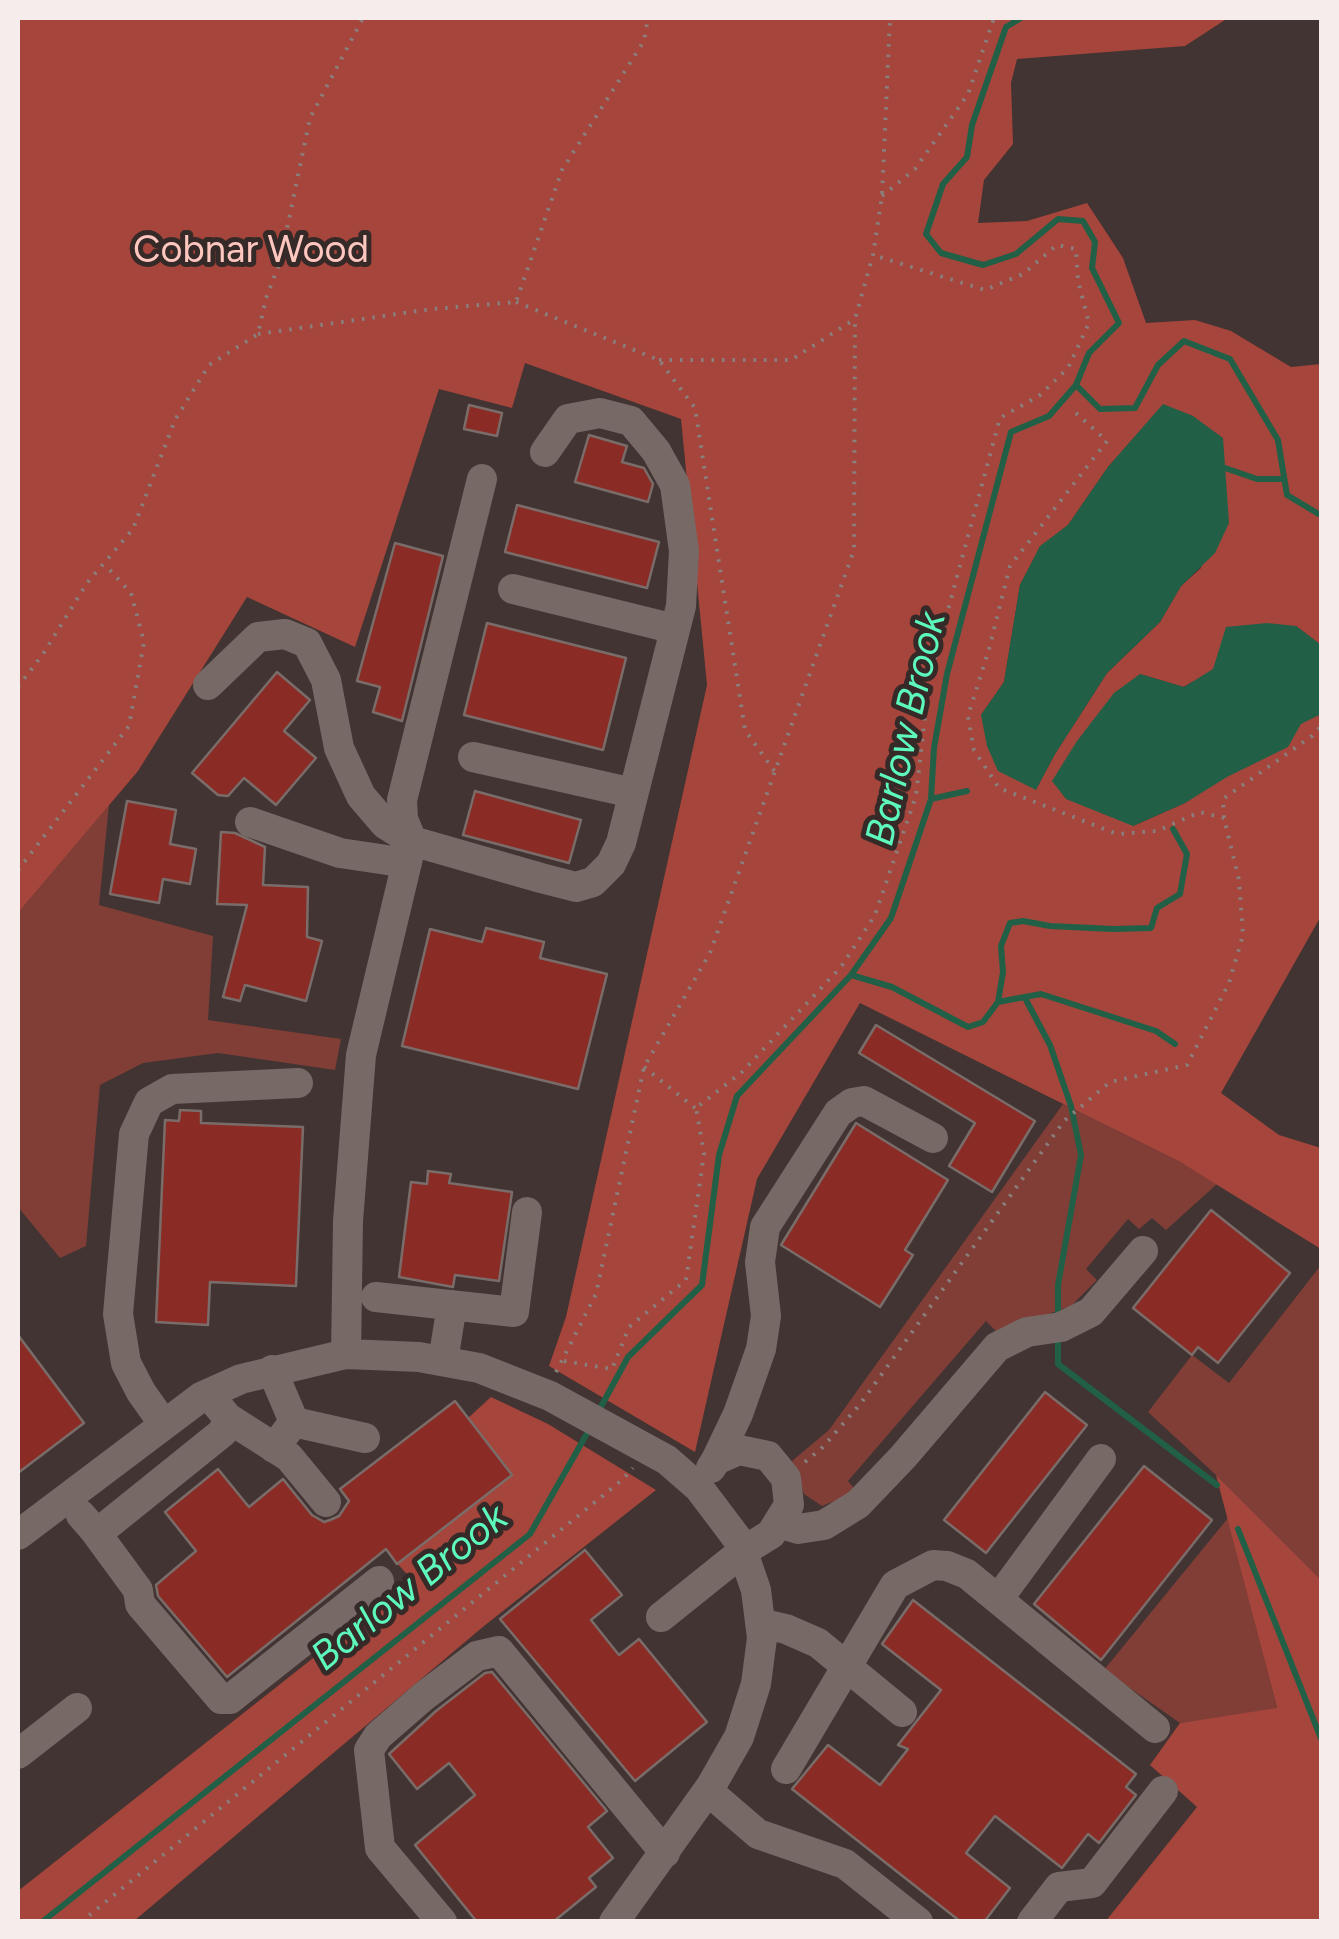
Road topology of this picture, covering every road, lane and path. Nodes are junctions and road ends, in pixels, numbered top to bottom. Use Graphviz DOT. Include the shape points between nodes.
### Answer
graph roads {
  1 [pos="363,18"];
  2 [pos="648,18"];
  3 [pos="890,18"];
  4 [pos="994,18"];
  5 [pos="882,196"];
  6 [pos="873,255"];
  7 [pos="855,319"];
  8 [pos="258,334"];
  9 [pos="659,360"];
  10 [pos="1076,413"];
  11 [pos="545,452"];
  12 [pos="482,478"];
  13 [pos="104,564"];
  14 [pos="513,589"];
  15 [pos="675,628"];
  16 [pos="208,684"];
  17 [pos="18,687"];
  18 [pos="1322,725"];
  19 [pos="474,757"];
  20 [pos="633,793"];
  21 [pos="1224,818"];
  22 [pos="250,822"];
  23 [pos="410,852"];
  24 [pos="18,870"];
  25 [pos="644,1067"];
  26 [pos="298,1083"];
  27 [pos="696,1108"];
  28 [pos="933,1138"];
  29 [pos="527,1212"];
  30 [pos="1143,1250"];
  31 [pos="376,1297"];
  32 [pos="452,1305"];
  33 [pos="346,1354"];
  34 [pos="443,1362"];
  35 [pos="272,1370"];
  36 [pos="208,1394"];
  37 [pos="228,1418"];
  38 [pos="294,1422"];
  39 [pos="163,1423"];
  40 [pos="364,1438"];
  41 [pos="274,1448"];
  42 [pos="716,1460"];
  43 [pos="1102,1460"];
  44 [pos="786,1478"];
  45 [pos="622,1480"];
  46 [pos="699,1488"];
  47 [pos="66,1498"];
  48 [pos="326,1502"];
  49 [pos="778,1523"];
  50 [pos="94,1530"];
  51 [pos="18,1535"];
  52 [pos="742,1552"];
  53 [pos="380,1580"];
  54 [pos="999,1598"];
  55 [pos="661,1616"];
  56 [pos="760,1623"];
  57 [pos="846,1664"];
  58 [pos="77,1708"];
  59 [pos="902,1712"];
  60 [pos="1154,1728"];
  61 [pos="18,1754"];
  62 [pos="786,1769"];
  63 [pos="708,1791"];
  64 [pos="1163,1791"];
  65 [pos="664,1853"];
  66 [pos="81,1922"];
  67 [pos="442,1922"];
  68 [pos="614,1922"];
  69 [pos="918,1922"];
  70 [pos="1032,1922"];
  1 -- 8 [label="path" via="310,118"];
  2 -- 8 [label="path" via="644,40 562,170 516,302"];
  3 -- 5 [label="path"];
  4 -- 5 [label="path" via="968,94 915,169"];
  5 -- 6 [label="path"];
  6 -- 7 [label="path"];
  6 -- 27 [label="path" via="985,290 1023,274 1057,246 1076,249 1089,323 1068,368 1040,395 1000,418 929,680 916,796 876,915 841,968 742,1072"];
  7 -- 9 [label="path" via="791,360"];
  7 -- 25 [label="path" via="854,550 710,953"];
  8 -- 13 [label="path" via="208,365 174,420 134,530"];
  10 -- 21 [label="path" via="1107,441 1010,566 968,716 974,750 998,788 1117,834 1156,830 1200,812"];
  11 -- 15 [label="street" via="568,419 600,412 631,422 656,451 675,484 684,551"];
  12 -- 23 [label="street" via="402,800"];
  13 -- 17 [label="path"];
  13 -- 24 [label="path" via="132,593 144,642 128,726"];
  14 -- 15 [label="street"];
  15 -- 20 [label="street"];
  16 -- 23 [label="street" via="258,638 284,634 306,643 326,680 339,748 361,796"];
  18 -- 21 [label="path" via="1223,799"];
  19 -- 20 [label="street"];
  20 -- 23 [label="street" via="611,864 593,882 576,887"];
  21 -- 44 [label="path" via="1243,934 1229,983 1187,1065 1110,1082 1064,1121 861,1403"];
  22 -- 23 [label="street" via="340,853"];
  23 -- 33 [label="street" via="361,1055"];
  25 -- 27 [label="path"];
  25 -- 27 [label="path" via="596,1294 564,1361 612,1369 629,1327 686,1280 704,1153"];
  26 -- 39 [label="street" via="172,1089 149,1102 134,1134 118,1314 126,1363"];
  28 -- 42 [label="street" via="864,1101 838,1113 765,1228 761,1349"];
  29 -- 32 [label="street" via="514,1312"];
  30 -- 49 [label="street" via="1090,1312 998,1347 858,1504 824,1525 798,1529"];
  31 -- 32 [label="street"];
  32 -- 34 [label="street"];
  33 -- 34 [label="street"];
  33 -- 35 [label="street"];
  34 -- 46 [label="street" via="550,1396 667,1460"];
  35 -- 36 [label="street"];
  35 -- 38 [label="street"];
  36 -- 37 [label="street"];
  36 -- 39 [label="street"];
  37 -- 41 [label="street"];
  37 -- 50 [label="street" via="223,1432"];
  38 -- 40 [label="street"];
  38 -- 41 [label="street"];
  39 -- 47 [label="street"];
  41 -- 48 [label="street"];
  42 -- 44 [label="street" via="739,1450 768,1456"];
  42 -- 46 [label="street"];
  43 -- 54 [label="street"];
  44 -- 49 [label="street" via="789,1504"];
  45 -- 66 [label="path"];
  46 -- 52 [label="street"];
  47 -- 50 [label="street"];
  47 -- 51 [label="street"];
  49 -- 52 [label="street"];
  50 -- 53 [label="street" via="138,1590 140,1604 221,1699 230,1700"];
  52 -- 55 [label="street"];
  52 -- 56 [label="street"];
  54 -- 57 [label="street" via="967,1574 932,1566 896,1585"];
  54 -- 60 [label="street"];
  56 -- 57 [label="street" via="818,1643"];
  56 -- 63 [label="street" via="756,1684 738,1737"];
  57 -- 59 [label="street"];
  57 -- 62 [label="street"];
  58 -- 61 [label="street"];
  63 -- 65 [label="street"];
  63 -- 69 [label="street" via="758,1834 845,1864"];
  64 -- 70 [label="street" via="1092,1882 1059,1887"];
  65 -- 67 [label="street" via="499,1651 478,1656 369,1750 380,1848"];
  65 -- 68 [label="street"];
}
